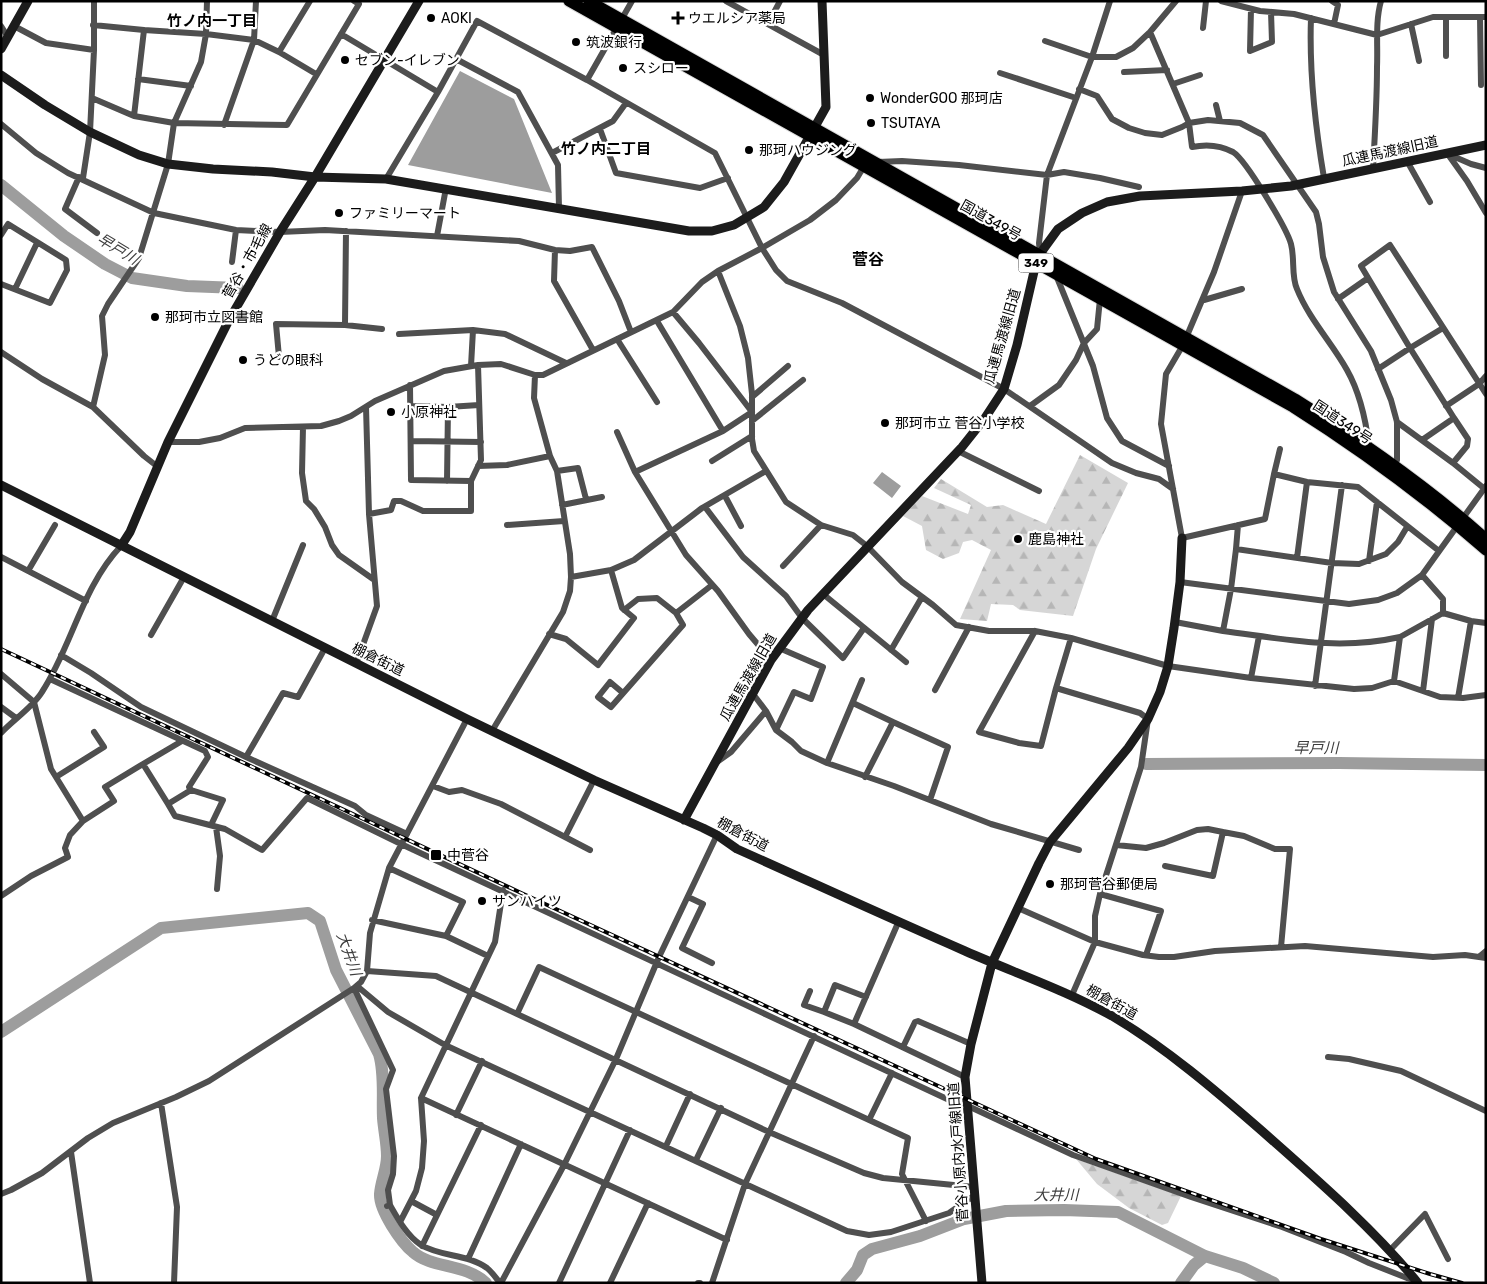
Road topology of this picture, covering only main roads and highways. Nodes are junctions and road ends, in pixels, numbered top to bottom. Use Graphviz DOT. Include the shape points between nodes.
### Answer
graph roads {
  1 [pos="568,1"];
  2 [pos="589,1"];
  3 [pos="619,24"];
  4 [pos="812,132"];
  5 [pos="1038,259"];
  6 [pos="1184,341"];
  7 [pos="1460,522"];
  8 [pos="1486,539"];
  9 [pos="1486,550"];
  1 -- 3 [label="highway, 国道349号 / 349"];
  2 -- 3 [label="highway, 国道349号 / 349"];
  3 -- 4 [label="highway, 国道349号 / 349"];
  4 -- 5 [label="highway, 国道349号 / 349" via="877,162"];
  4 -- 5 [label="highway, 国道349号 / 349" via="863,168"];
  5 -- 6 [label="highway, 国道349号 / 349"];
  5 -- 6 [label="highway, 国道349号 / 349" via="1056,274 1100,299"];
  6 -- 7 [label="highway, 国道349号 / 349" via="1336,434"];
  6 -- 7 [label="highway, 国道349号 / 349" via="1295,399 1369,446"];
  7 -- 8 [label="highway, 国道349号 / 349"];
  7 -- 9 [label="highway, 国道349号 / 349"];
}
